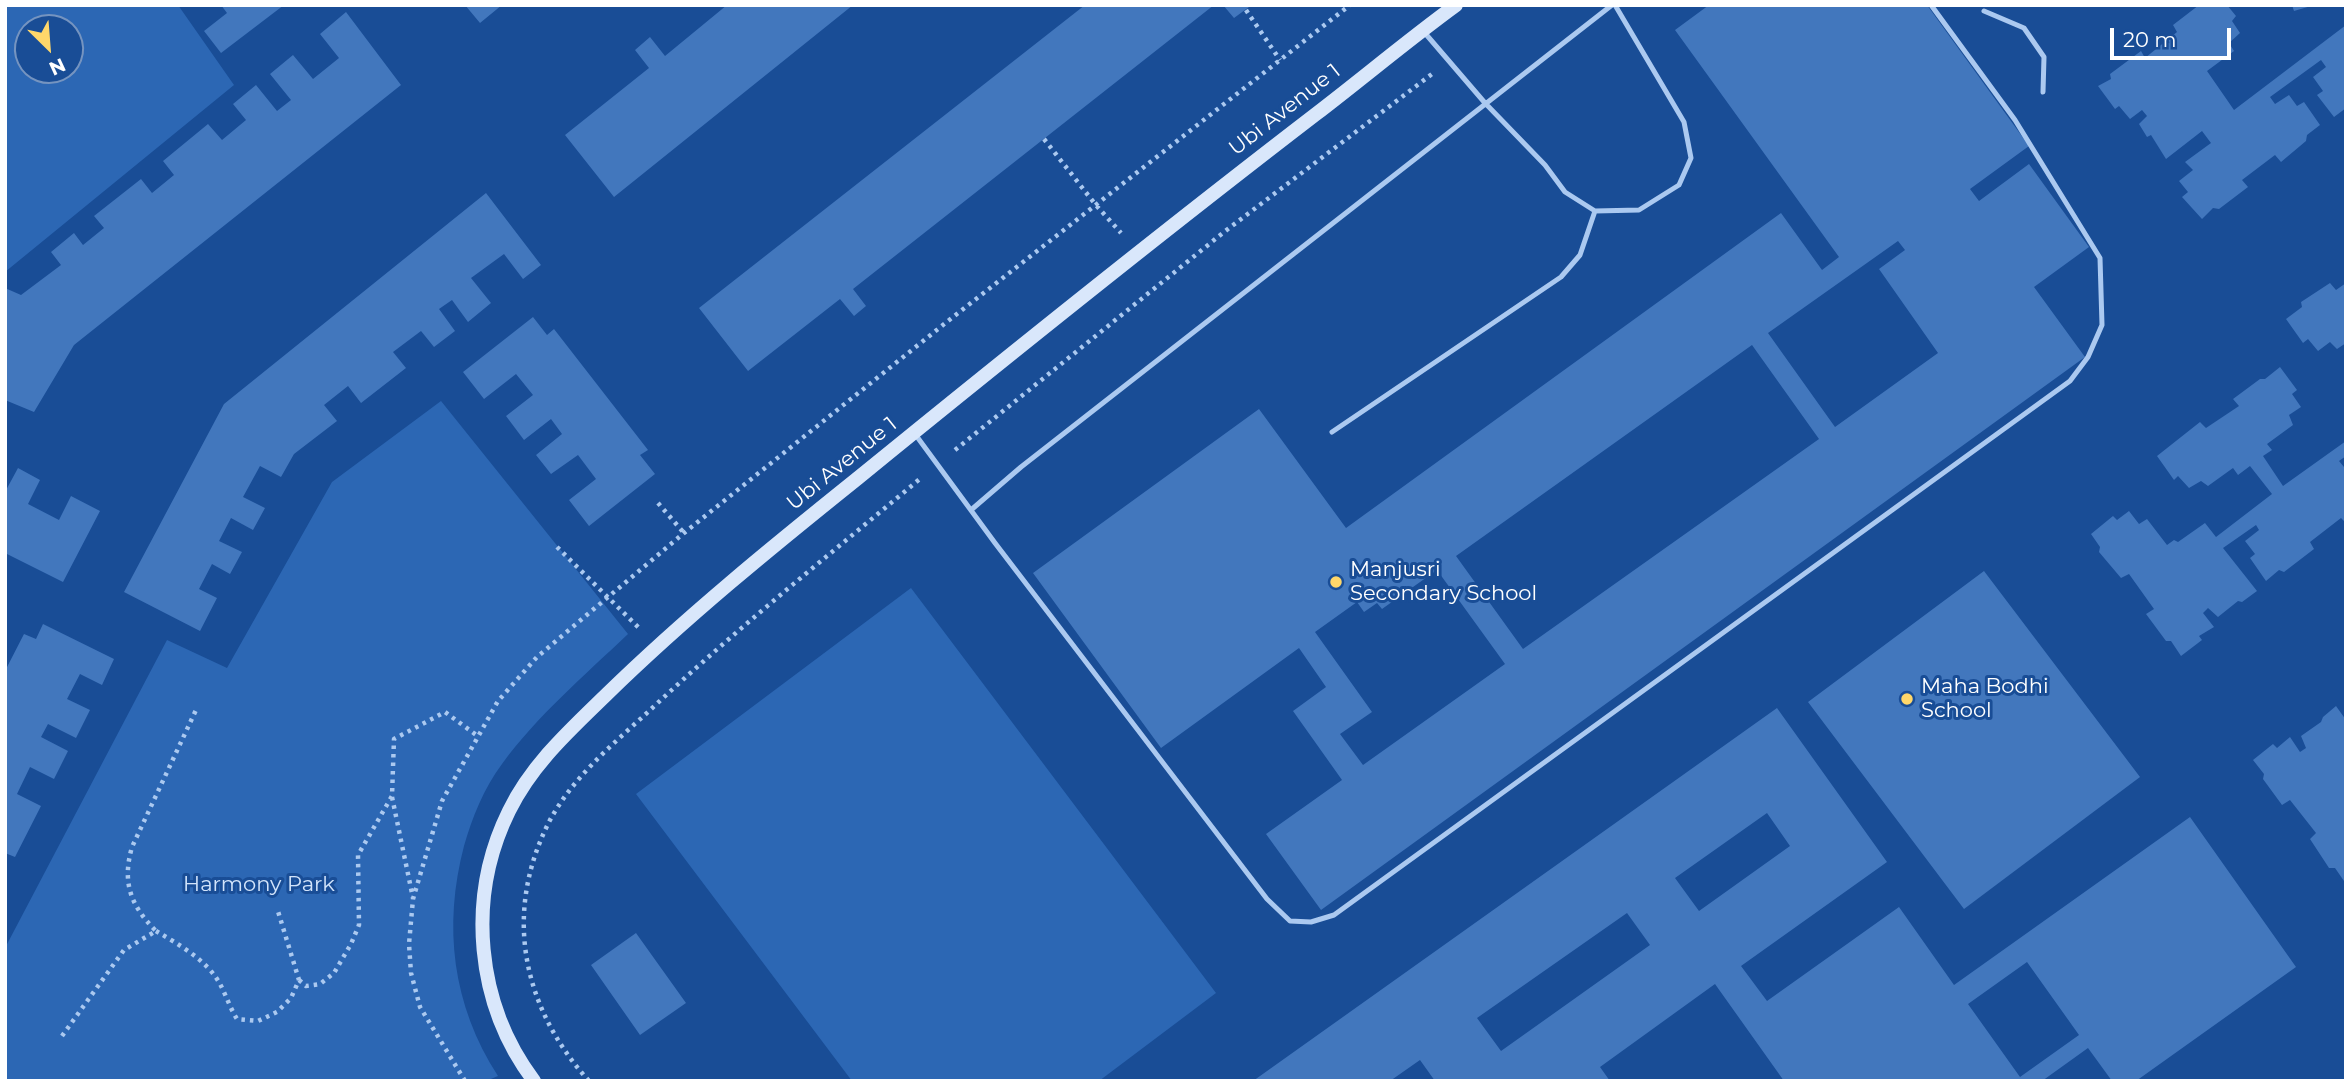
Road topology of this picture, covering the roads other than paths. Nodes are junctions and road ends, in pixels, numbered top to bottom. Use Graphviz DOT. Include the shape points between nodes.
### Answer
graph roads {
  1 [pos="1456,5"];
  2 [pos="1613,5"];
  3 [pos="1931,5"];
  4 [pos="1984,11"];
  5 [pos="1422,30"];
  6 [pos="2043,92"];
  7 [pos="1485,103"];
  8 [pos="1595,211"];
  9 [pos="914,432"];
  10 [pos="1332,432"];
  11 [pos="971,510"];
  12 [pos="534,1081"];
  1 -- 5 [label="street, Ubi Avenue 1"];
  2 -- 7 [label="lane"];
  2 -- 8 [label="lane" via="1684,122 1691,158 1679,185 1639,211"];
  3 -- 11 [label="lane" via="2015,120 2101,258 2102,325 2088,357 2070,382 1334,915 1311,922 1290,921 1267,899"];
  4 -- 6 [label="lane" via="2024,28 2045,57"];
  5 -- 7 [label="lane"];
  5 -- 9 [label="street, Ubi Avenue 1"];
  7 -- 8 [label="lane" via="1565,192"];
  7 -- 11 [label="lane"];
  8 -- 10 [label="lane" via="1580,255 1561,277"];
  9 -- 11 [label="lane"];
  9 -- 12 [label="street, Ubi Avenue 1" via="657,646 557,743 508,812 486,882 482,950 503,1029"];
}
